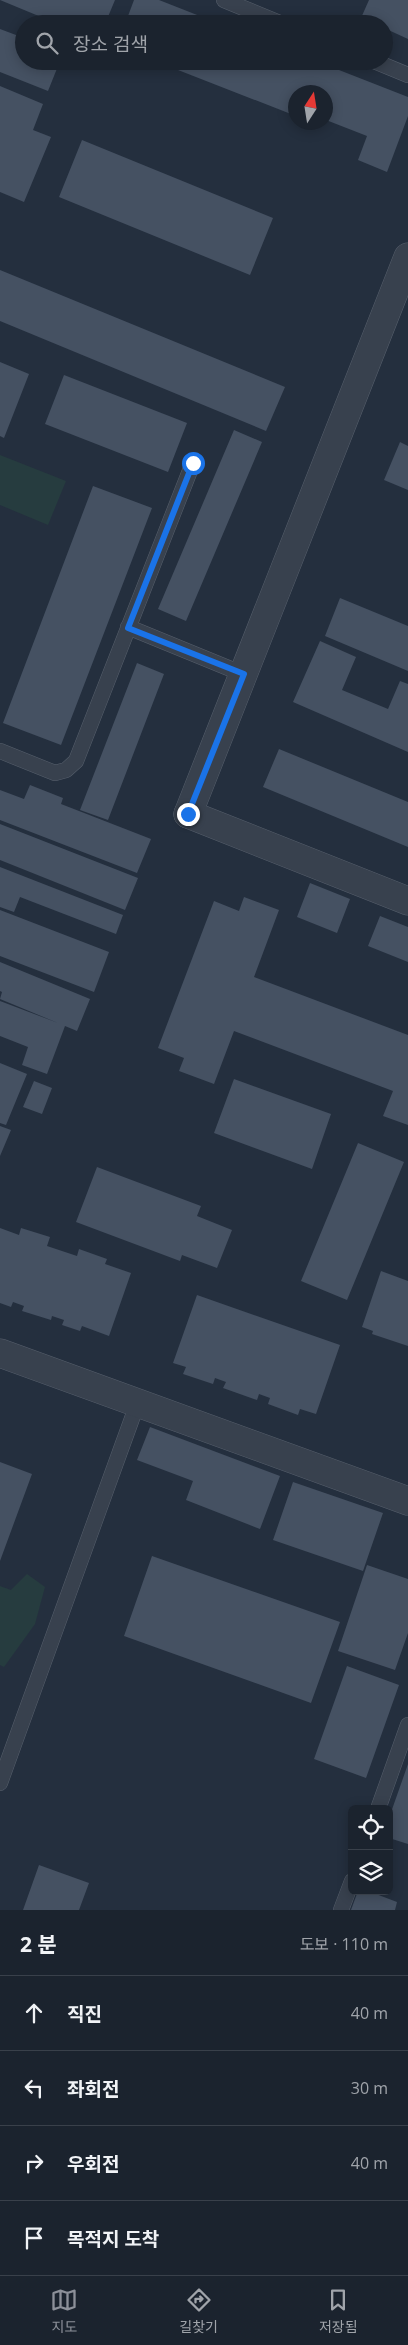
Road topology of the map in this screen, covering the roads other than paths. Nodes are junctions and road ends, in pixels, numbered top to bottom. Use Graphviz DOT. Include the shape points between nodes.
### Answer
graph roads {
  1 [pos="224,0"];
  2 [pos="260,15"];
  3 [pos="393,69"];
  4 [pos="408,75"];
  5 [pos="408,257"];
  6 [pos="193,463"];
  7 [pos="128,628"];
  8 [pos="244,674"];
  9 [pos="0,751"];
  10 [pos="408,901"];
  11 [pos="0,1353"];
  12 [pos="138,1402"];
  13 [pos="408,1501"];
  14 [pos="408,1725"];
  15 [pos="0,1783"];
  16 [pos="379,1805"];
  17 [pos="348,1892"];
  18 [pos="341,1910"];
  1 -- 2 [label="lane"];
  3 -- 4 [label="lane"];
  5 -- 8 [label="street"];
  6 -- 7 [label="lane"];
  7 -- 8 [label="lane"];
  7 -- 9 [label="lane" via="76,761 71,766 54,773"];
  8 -- 10 [label="street" via="188,814"];
  11 -- 12 [label="street"];
  12 -- 13 [label="street"];
  12 -- 15 [label="lane"];
  14 -- 16 [label="lane"];
  17 -- 18 [label="lane"];
}
